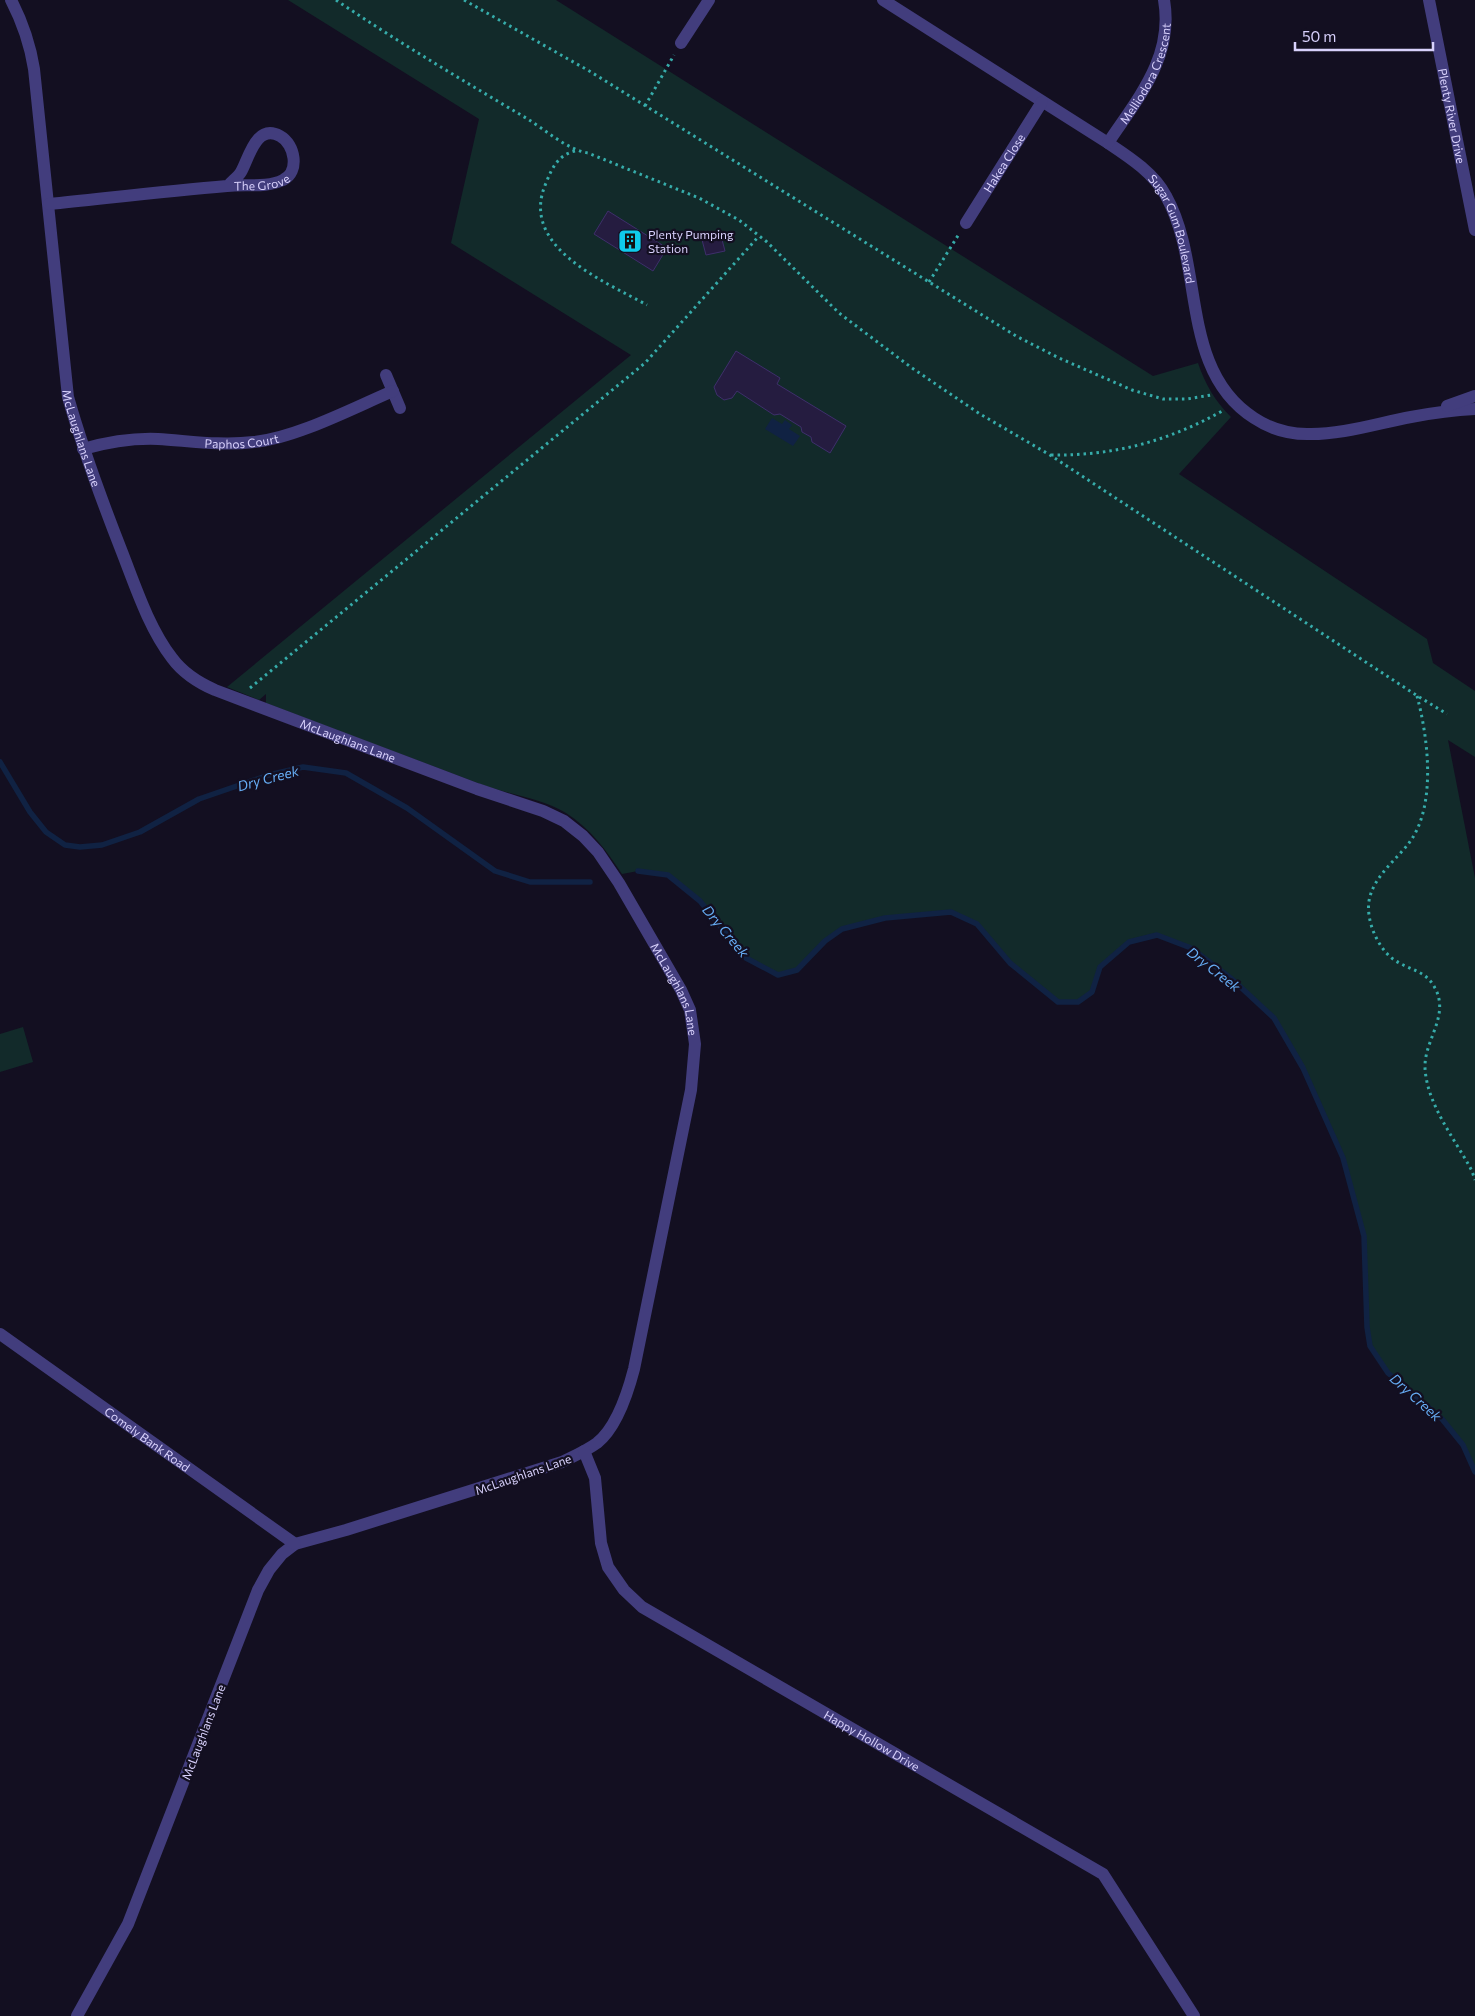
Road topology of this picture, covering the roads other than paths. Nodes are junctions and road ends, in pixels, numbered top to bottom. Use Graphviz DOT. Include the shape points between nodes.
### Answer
graph roads {
  1 [pos="11,0"];
  2 [pos="709,0"];
  3 [pos="884,0"];
  4 [pos="1164,0"];
  5 [pos="1429,0"];
  6 [pos="681,43"];
  7 [pos="1042,102"];
  8 [pos="1108,143"];
  9 [pos="228,186"];
  10 [pos="49,204"];
  11 [pos="966,223"];
  12 [pos="1475,230"];
  13 [pos="386,375"];
  14 [pos="393,391"];
  15 [pos="1475,396"];
  16 [pos="400,408"];
  17 [pos="1475,408"];
  18 [pos="1413,416"];
  19 [pos="83,449"];
  20 [pos="0,1334"];
  21 [pos="584,1452"];
  22 [pos="295,1544"];
  23 [pos="77,2016"];
  24 [pos="1194,2016"];
  1 -- 10 [label="street, McLaughlans Lane" via="30,46"];
  2 -- 6 [label="street"];
  3 -- 7 [label="street, Sugar Gum Boulevard"];
  4 -- 8 [label="street, Melliodora Crescent" via="1166,30 1156,67"];
  5 -- 12 [label="street, Plenty River Drive"];
  7 -- 8 [label="street, Sugar Gum Boulevard"];
  7 -- 11 [label="street, Hakea Close"];
  8 -- 18 [label="street, Sugar Gum Boulevard" via="1133,160 1166,194 1185,251 1209,365 1234,404 1273,428 1306,434"];
  9 -- 9 [label="street, The Grove" via="240,173 250,150 262,136 279,135 286,140 294,158 291,175 269,184"];
  9 -- 10 [label="street, The Grove"];
  10 -- 19 [label="street, McLaughlans Lane" via="68,397"];
  13 -- 14 [label="street"];
  14 -- 16 [label="street"];
  14 -- 19 [label="street, Paphos Court" via="289,434 256,442 132,440"];
  15 -- 18 [label="street, Sugar Gum Boulevard"];
  17 -- 18 [label="street, Sugar Gum Boulevard"];
  19 -- 21 [label="street, McLaughlans Lane" via="130,574 151,623 173,660 205,686 564,820 598,852 681,990 690,1010 695,1044 690,1090 634,1369 628,1392 607,1432"];
  20 -- 22 [label="street, Comely Bank Road"];
  21 -- 22 [label="street, McLaughlans Lane" via="531,1473"];
  21 -- 24 [label="street, Happy Hollow Drive" via="595,1478 601,1543 608,1567 624,1590 642,1607 1103,1874"];
  22 -- 23 [label="street, McLaughlans Lane" via="269,1570 258,1590 128,1924"];
}
